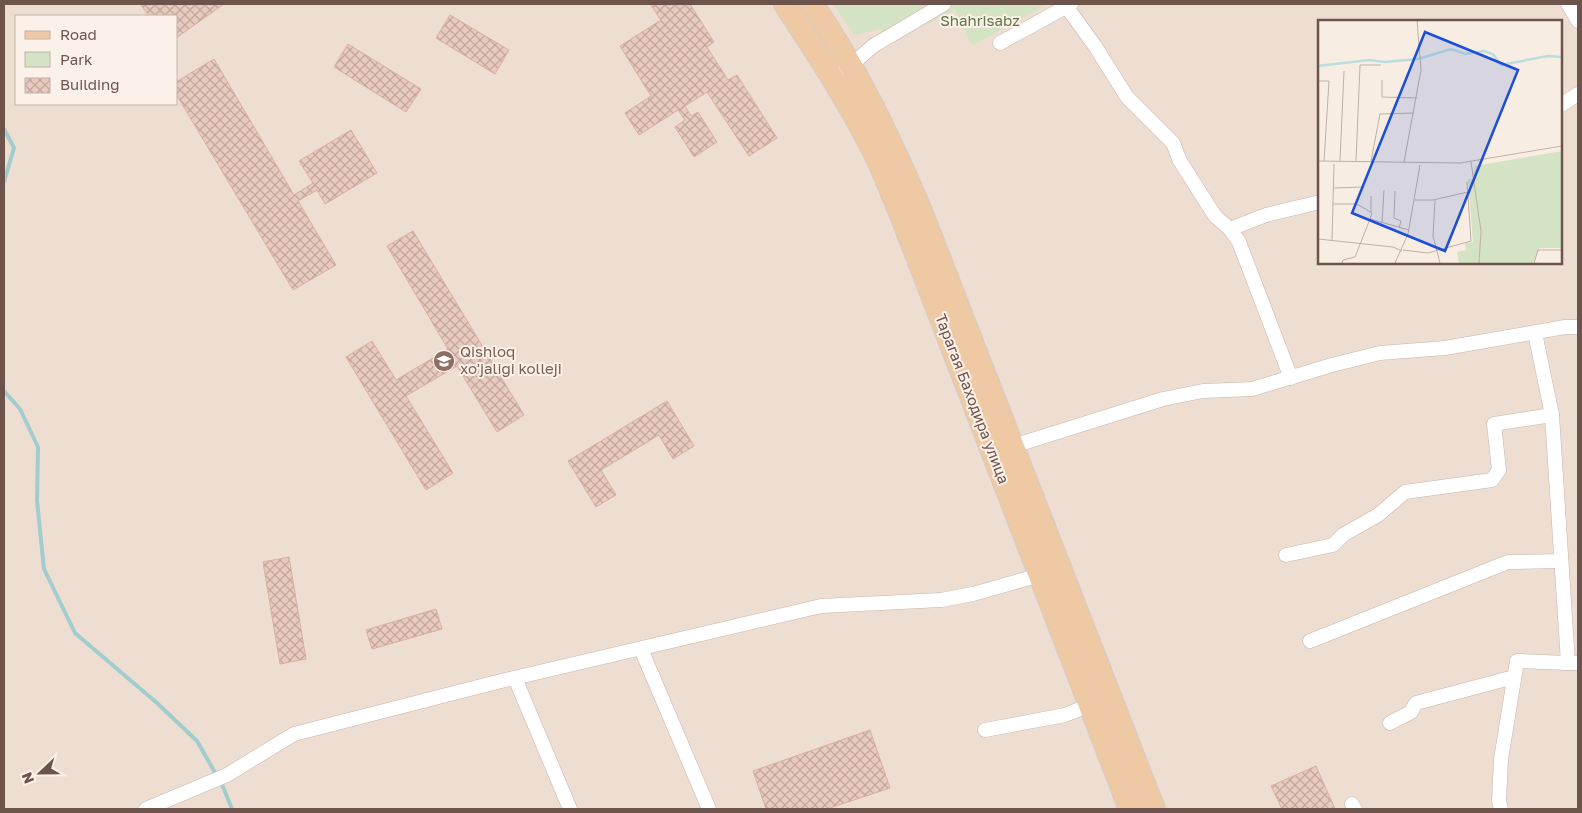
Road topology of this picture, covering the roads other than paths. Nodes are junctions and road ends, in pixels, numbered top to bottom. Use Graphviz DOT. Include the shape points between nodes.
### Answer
graph roads {
  1 [pos="785,4"];
  2 [pos="812,4"];
  3 [pos="944,4"];
  4 [pos="1568,4"];
  5 [pos="1068,5"];
  6 [pos="1578,21"];
  7 [pos="1000,43"];
  8 [pos="851,65"];
  9 [pos="832,76"];
  10 [pos="1578,94"];
  11 [pos="1562,104"];
  12 [pos="1318,202"];
  13 [pos="1230,229"];
  14 [pos="1578,327"];
  15 [pos="1535,333"];
  16 [pos="1291,378"];
  17 [pos="1552,415"];
  18 [pos="1013,446"];
  19 [pos="1286,555"];
  20 [pos="1561,561"];
  21 [pos="1040,574"];
  22 [pos="1310,641"];
  23 [pos="641,649"];
  24 [pos="1573,663"];
  25 [pos="1514,677"];
  26 [pos="515,678"];
  27 [pos="1090,705"];
  28 [pos="1390,723"];
  29 [pos="986,730"];
  30 [pos="146,809"];
  31 [pos="570,809"];
  32 [pos="709,809"];
  33 [pos="1130,809"];
  34 [pos="1154,809"];
  35 [pos="1501,809"];
  1 -- 9 [label="main road, Тарагая Баходира улица"];
  2 -- 8 [label="main road, Тарагая Баходира улица"];
  3 -- 8 [label="street" via="873,46"];
  4 -- 6 [label="street"];
  5 -- 7 [label="street"];
  5 -- 13 [label="street" via="1127,97 1173,143 1180,161 1215,216"];
  8 -- 9 [label="street"];
  8 -- 18 [label="main road, Тарагая Баходира улица" via="889,137 922,211"];
  9 -- 21 [label="main road, Тарагая Баходира улица" via="875,154 901,215"];
  10 -- 11 [label="street"];
  12 -- 13 [label="street" via="1266,214"];
  13 -- 16 [label="street" via="1239,242"];
  14 -- 15 [label="street"];
  15 -- 16 [label="street" via="1445,348 1380,353"];
  15 -- 17 [label="street"];
  16 -- 18 [label="street" via="1252,389 1203,391 1163,399"];
  17 -- 19 [label="street" via="1494,424 1499,470 1492,480 1405,492 1378,514 1343,535 1334,545"];
  17 -- 20 [label="street"];
  18 -- 34 [label="main road, Тарагая Баходира улица"];
  20 -- 22 [label="street" via="1508,562"];
  20 -- 24 [label="street"];
  21 -- 23 [label="street" via="941,600 821,606"];
  21 -- 27 [label="main road, Тарагая Баходира улица"];
  23 -- 26 [label="street"];
  23 -- 32 [label="street"];
  24 -- 25 [label="street" via="1517,661"];
  25 -- 28 [label="street" via="1416,703 1411,712"];
  25 -- 35 [label="street" via="1501,759"];
  26 -- 30 [label="street" via="294,734 227,775"];
  26 -- 31 [label="street"];
  27 -- 29 [label="street" via="1065,715"];
  27 -- 33 [label="main road, Тарагая Баходира улица"];
}
